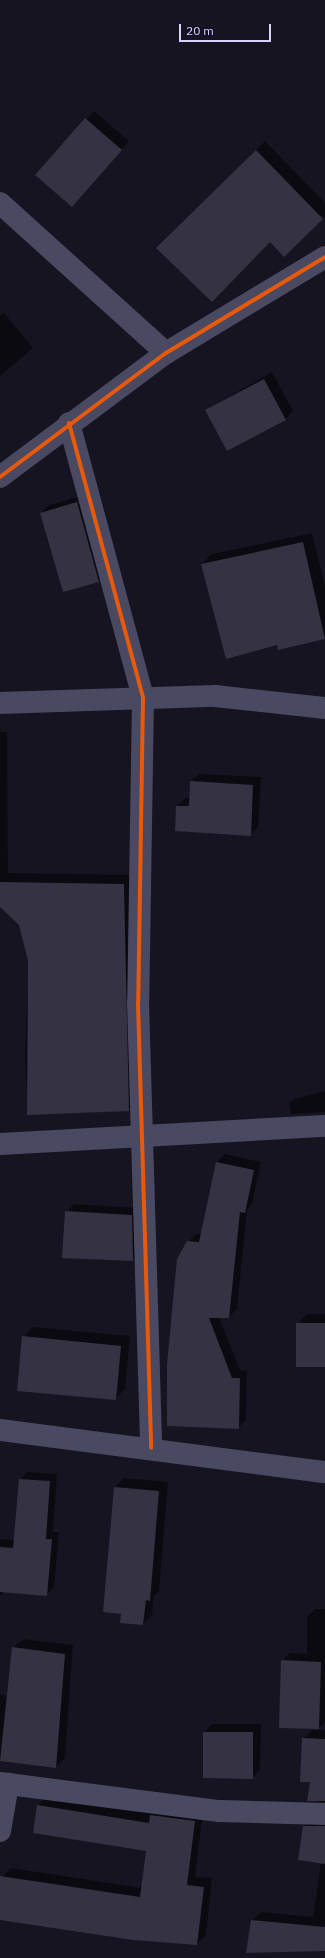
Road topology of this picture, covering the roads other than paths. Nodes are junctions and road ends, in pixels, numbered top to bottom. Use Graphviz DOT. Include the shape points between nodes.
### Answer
graph roads {
  1 [pos="0,203"];
  2 [pos="325,257"];
  3 [pos="166,353"];
  4 [pos="69,423"];
  5 [pos="0,477"];
  6 [pos="143,698"];
  7 [pos="0,703"];
  8 [pos="325,708"];
  9 [pos="325,1126"];
  10 [pos="141,1136"];
  11 [pos="0,1144"];
  12 [pos="0,1430"];
  13 [pos="150,1448"];
  14 [pos="325,1472"];
  15 [pos="4,1783"];
  16 [pos="325,1814"];
  17 [pos="0,1832"];
  1 -- 3 [label="street"];
  2 -- 3 [label="street"];
  3 -- 4 [label="street" via="119,391"];
  4 -- 5 [label="street"];
  4 -- 6 [label="street"];
  6 -- 7 [label="street"];
  6 -- 8 [label="street" via="214,696"];
  6 -- 10 [label="street" via="138,1003"];
  9 -- 10 [label="street"];
  10 -- 11 [label="street"];
  10 -- 13 [label="street"];
  12 -- 13 [label="street"];
  13 -- 14 [label="street"];
  15 -- 16 [label="street" via="219,1811"];
  15 -- 17 [label="street"];
}
